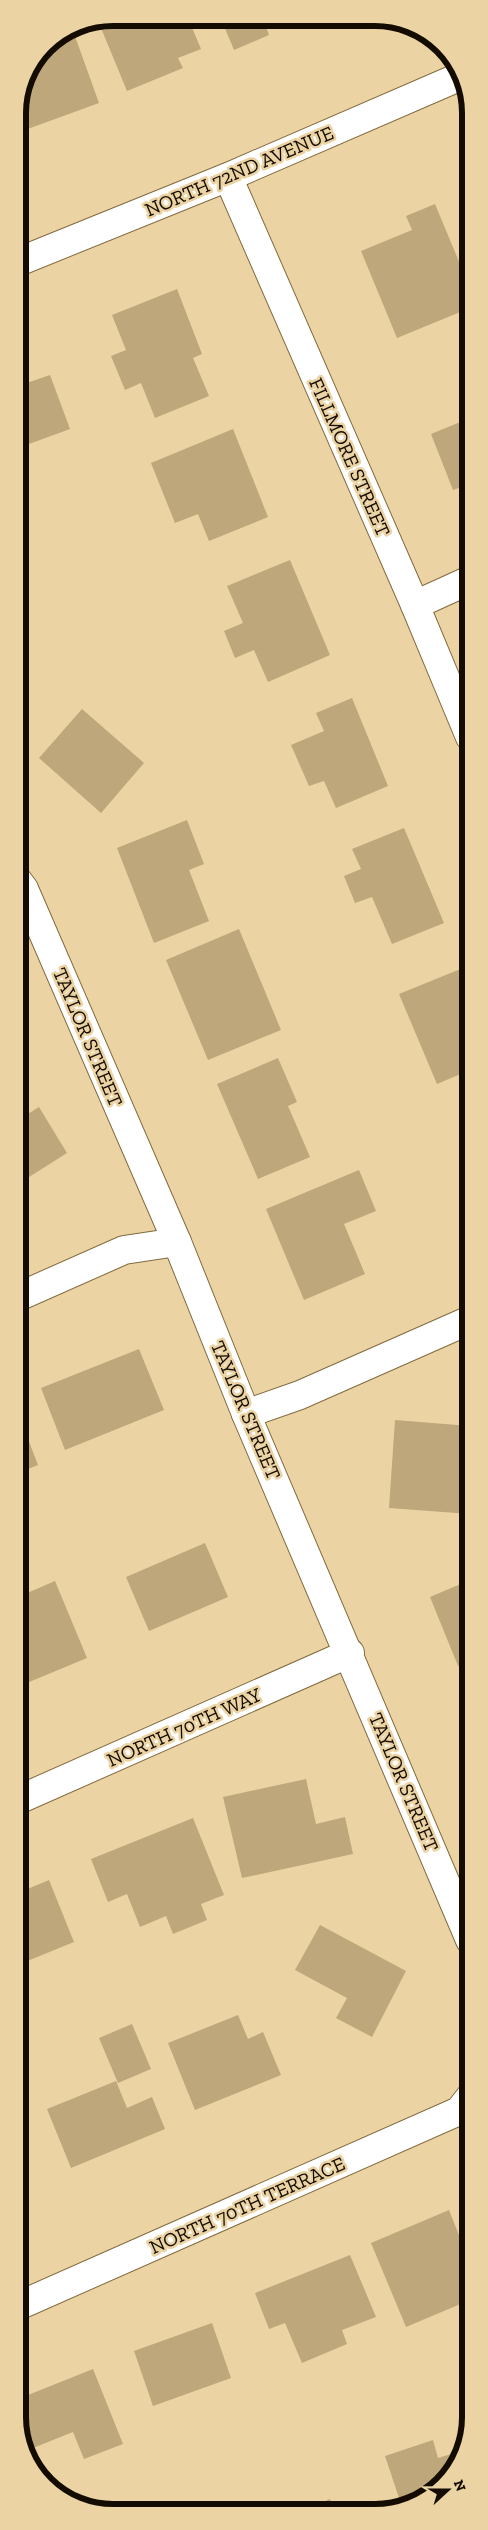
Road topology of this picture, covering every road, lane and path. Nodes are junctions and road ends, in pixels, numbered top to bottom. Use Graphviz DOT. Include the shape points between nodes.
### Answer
graph roads {
  1 [pos="454,79"];
  2 [pos="228,177"];
  3 [pos="26,259"];
  4 [pos="462,583"];
  5 [pos="415,604"];
  6 [pos="462,718"];
  7 [pos="26,894"];
  8 [pos="177,1242"];
  9 [pos="26,1293"];
  10 [pos="462,1324"];
  11 [pos="246,1414"];
  12 [pos="350,1653"];
  13 [pos="26,1796"];
  14 [pos="462,1921"];
  15 [pos="462,2106"];
  16 [pos="26,2302"];
  1 -- 2 [label="street, NORTH 72ND AVENUE"];
  2 -- 3 [label="street, NORTH 72ND AVENUE"];
  2 -- 5 [label="street, FILLMORE STREET"];
  4 -- 5 [label="street"];
  5 -- 6 [label="street, FILLMORE STREET"];
  7 -- 8 [label="street, TAYLOR STREET"];
  8 -- 9 [label="street" via="124,1250"];
  8 -- 11 [label="street, TAYLOR STREET"];
  10 -- 11 [label="street" via="300,1395"];
  11 -- 12 [label="street, TAYLOR STREET"];
  12 -- 13 [label="street, NORTH 70TH WAY"];
  12 -- 14 [label="street, TAYLOR STREET"];
  15 -- 16 [label="street, NORTH 70TH TERRACE" via="458,2111"];
}
